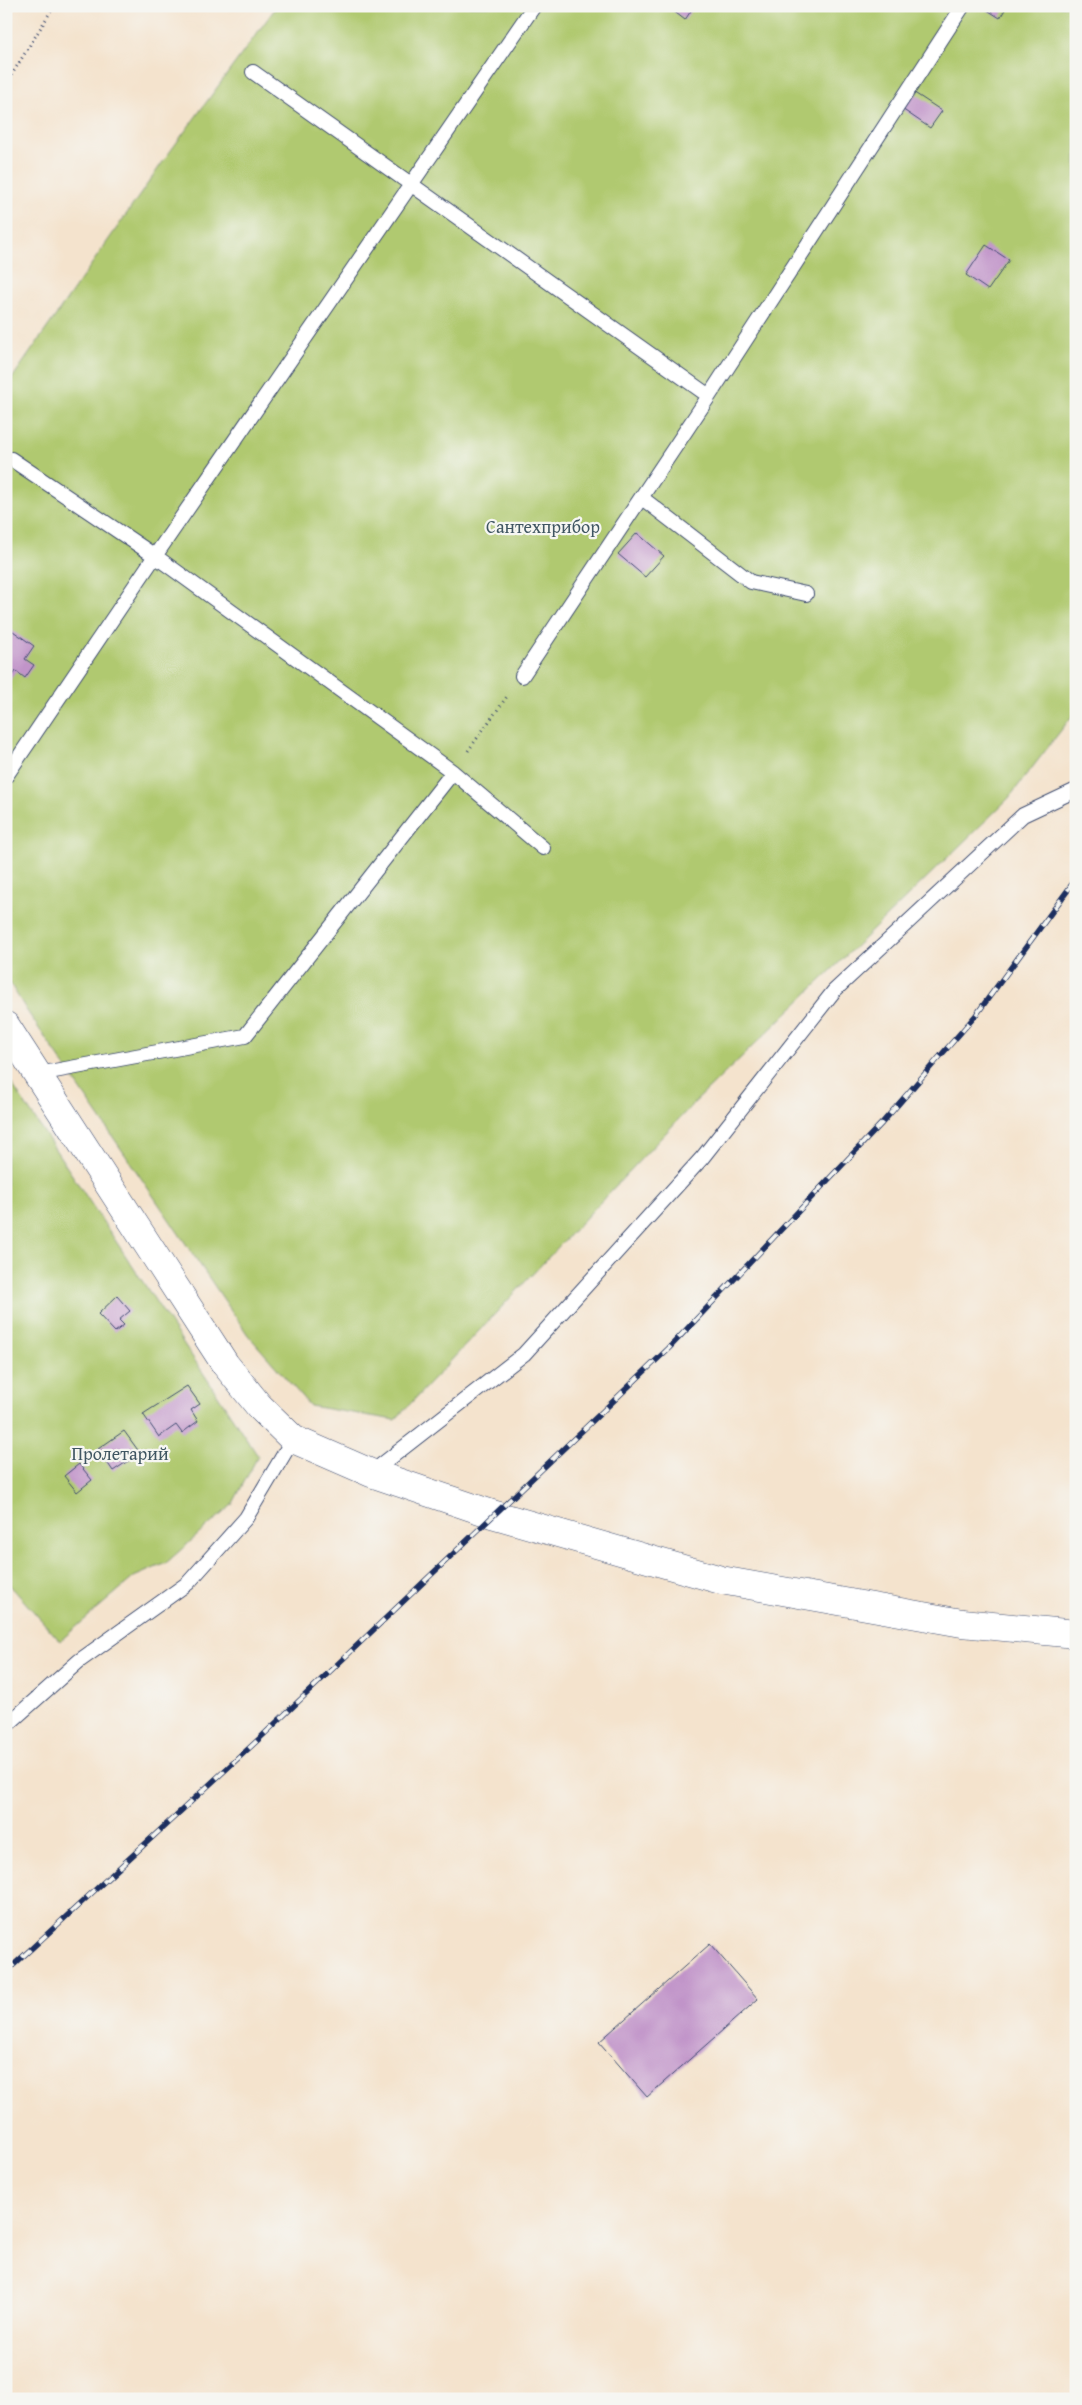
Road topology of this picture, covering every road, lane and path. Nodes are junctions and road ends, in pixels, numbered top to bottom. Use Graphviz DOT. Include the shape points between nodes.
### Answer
graph roads {
  1 [pos="54,6"];
  2 [pos="534,6"];
  3 [pos="963,6"];
  4 [pos="253,72"];
  5 [pos="6,84"];
  6 [pos="411,184"];
  7 [pos="709,396"];
  8 [pos="11,459"];
  9 [pos="642,498"];
  10 [pos="155,556"];
  11 [pos="806,594"];
  12 [pos="522,676"];
  13 [pos="453,772"];
  14 [pos="6,776"];
  15 [pos="1076,790"];
  16 [pos="543,848"];
  17 [pos="6,1026"];
  18 [pos="38,1074"];
  19 [pos="292,1439"];
  20 [pos="371,1473"];
  21 [pos="1076,1634"];
  22 [pos="6,1726"];
  1 -- 5 [label="path"];
  2 -- 6 [label="lane"];
  3 -- 7 [label="lane"];
  4 -- 6 [label="lane"];
  6 -- 7 [label="lane"];
  6 -- 10 [label="lane"];
  7 -- 9 [label="lane"];
  8 -- 10 [label="lane"];
  9 -- 11 [label="lane" via="752,582"];
  9 -- 12 [label="lane"];
  10 -- 13 [label="lane"];
  10 -- 14 [label="lane"];
  12 -- 13 [label="path"];
  13 -- 16 [label="lane"];
  13 -- 18 [label="lane" via="245,1036"];
  15 -- 20 [label="lane" via="1023,815 834,991 702,1158 524,1354"];
  17 -- 18 [label="street"];
  18 -- 19 [label="street" via="225,1364 259,1406"];
  19 -- 20 [label="street"];
  19 -- 22 [label="lane" via="246,1518 188,1583 79,1661"];
  20 -- 21 [label="street" via="492,1514 721,1580 962,1623"];
}
